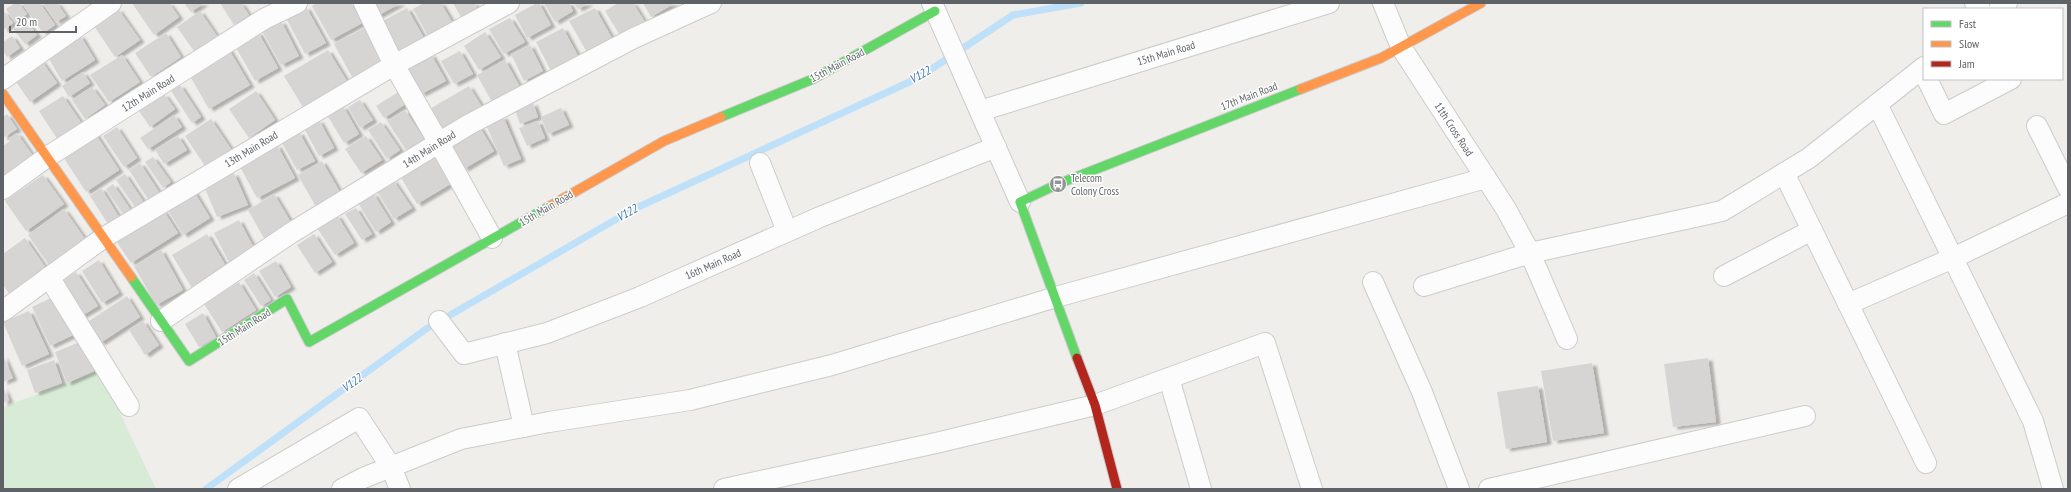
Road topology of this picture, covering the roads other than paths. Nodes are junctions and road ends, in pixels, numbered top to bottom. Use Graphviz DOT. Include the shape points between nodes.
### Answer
graph roads {
  1 [pos="111,3"];
  2 [pos="297,3"];
  3 [pos="364,3"];
  4 [pos="509,3"];
  5 [pos="711,3"];
  6 [pos="1329,3"];
  7 [pos="1382,3"];
  8 [pos="1482,3"];
  9 [pos="934,7"];
  10 [pos="1401,47"];
  11 [pos="394,65"];
  12 [pos="1923,73"];
  13 [pos="3,79"];
  14 [pos="1928,80"];
  15 [pos="2009,80"];
  16 [pos="3,94"];
  17 [pos="1877,104"];
  18 [pos="980,111"];
  19 [pos="2038,126"];
  20 [pos="439,143"];
  21 [pos="996,147"];
  22 [pos="47,157"];
  23 [pos="760,163"];
  24 [pos="1784,173"];
  25 [pos="1486,178"];
  26 [pos="2068,188"];
  27 [pos="3,189"];
  28 [pos="1020,202"];
  29 [pos="2068,202"];
  30 [pos="1812,230"];
  31 [pos="787,231"];
  32 [pos="103,238"];
  33 [pos="492,238"];
  34 [pos="1530,253"];
  35 [pos="1952,258"];
  36 [pos="1724,276"];
  37 [pos="49,277"];
  38 [pos="1373,282"];
  39 [pos="1424,286"];
  40 [pos="1056,297"];
  41 [pos="1848,304"];
  42 [pos="3,311"];
  43 [pos="161,321"];
  44 [pos="439,321"];
  45 [pos="1567,339"];
  46 [pos="505,343"];
  47 [pos="1169,378"];
  48 [pos="1095,405"];
  49 [pos="129,406"];
  50 [pos="1805,416"];
  51 [pos="524,427"];
  52 [pos="1926,463"];
  53 [pos="391,467"];
  54 [pos="238,489"];
  55 [pos="342,489"];
  56 [pos="400,489"];
  57 [pos="724,489"];
  58 [pos="1117,489"];
  59 [pos="1201,489"];
  60 [pos="1312,489"];
  61 [pos="1459,489"];
  62 [pos="1489,489"];
  63 [pos="2053,489"];
  1 -- 13 [label="street"];
  2 -- 22 [label="street, 12th Main Road" via="264,19"];
  3 -- 11 [label="street"];
  4 -- 11 [label="street, 13th Main Road"];
  5 -- 20 [label="street, 14th Main Road" via="634,38 468,125"];
  6 -- 18 [label="street, 15th Main Road"];
  7 -- 10 [label="street, 11th Cross Road"];
  8 -- 10 [label="street, 17th Main Road"];
  9 -- 18 [label="street"];
  9 -- 33 [label="street, 15th Main Road" via="813,78 664,141"];
  10 -- 25 [label="street, 11th Cross Road"];
  10 -- 28 [label="street, 17th Main Road" via="1381,58 1058,184"];
  11 -- 20 [label="street"];
  11 -- 32 [label="street, 13th Main Road"];
  12 -- 17 [label="street"];
  14 -- 15 [label="street" via="1944,114"];
  16 -- 22 [label="street"];
  17 -- 24 [label="street" via="1809,158"];
  17 -- 35 [label="street"];
  18 -- 21 [label="street"];
  19 -- 26 [label="street"];
  20 -- 33 [label="street"];
  20 -- 43 [label="street, 14th Main Road" via="291,233"];
  21 -- 28 [label="street"];
  21 -- 31 [label="street, 16th Main Road"];
  22 -- 27 [label="street, 12th Main Road"];
  22 -- 32 [label="street"];
  23 -- 31 [label="street"];
  24 -- 30 [label="street"];
  24 -- 34 [label="street" via="1722,211"];
  25 -- 34 [label="street, 11th Cross Road" via="1506,208"];
  25 -- 40 [label="street"];
  28 -- 40 [label="street"];
  29 -- 35 [label="street"];
  30 -- 36 [label="street"];
  30 -- 41 [label="street"];
  31 -- 46 [label="street, 16th Main Road" via="640,298 547,333"];
  32 -- 37 [label="street, 13th Main Road"];
  32 -- 43 [label="street"];
  33 -- 43 [label="street, 15th Main Road" via="309,342 287,299 189,361"];
  34 -- 39 [label="street"];
  34 -- 45 [label="street, 11th Cross Road"];
  35 -- 41 [label="street"];
  35 -- 63 [label="street" via="2033,421"];
  37 -- 42 [label="street, 13th Main Road"];
  37 -- 49 [label="street"];
  38 -- 61 [label="street" via="1422,392"];
  40 -- 48 [label="street"];
  40 -- 51 [label="street" via="832,365 697,398"];
  41 -- 52 [label="street"];
  44 -- 46 [label="street, 16th Main Road" via="464,354"];
  46 -- 51 [label="street"];
  47 -- 48 [label="street"];
  47 -- 59 [label="street"];
  47 -- 60 [label="street" via="1264,343"];
  48 -- 57 [label="street" via="936,444"];
  48 -- 58 [label="street"];
  50 -- 62 [label="street"];
  51 -- 53 [label="street" via="461,439"];
  53 -- 54 [label="street" via="359,418 252,474"];
  53 -- 55 [label="street"];
  53 -- 56 [label="street"];
}
